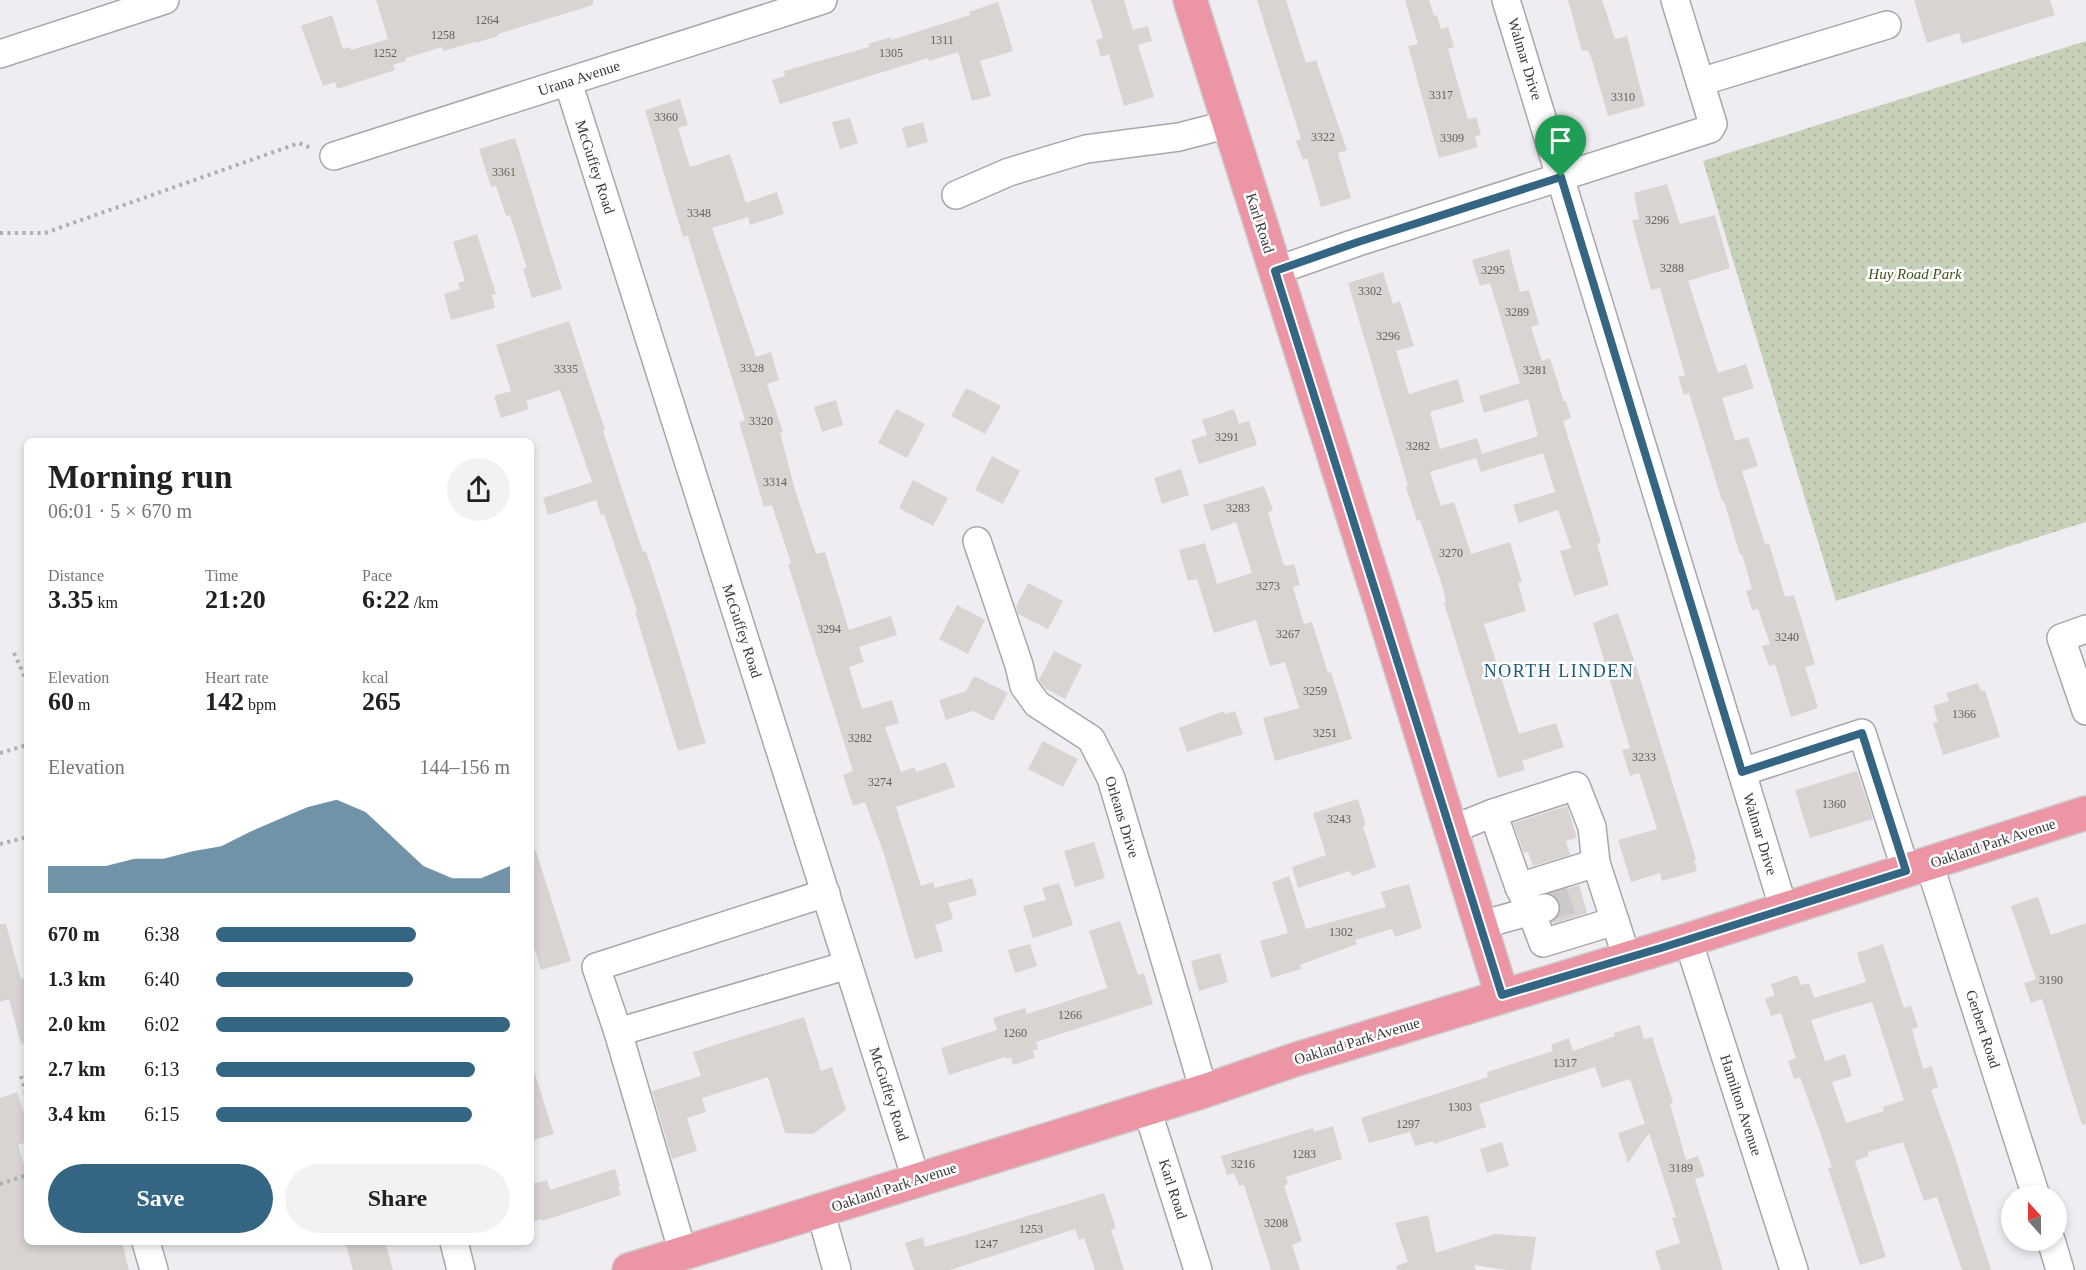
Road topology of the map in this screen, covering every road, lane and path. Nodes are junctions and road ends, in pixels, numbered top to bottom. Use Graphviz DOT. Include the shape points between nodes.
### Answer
graph roads {
  1 [pos="165,0"];
  2 [pos="823,0"];
  3 [pos="1190,0"];
  4 [pos="1506,0"];
  5 [pos="1675,0"];
  6 [pos="1887,25"];
  7 [pos="0,54"];
  8 [pos="568,82"];
  9 [pos="1700,82"];
  10 [pos="1229,124"];
  11 [pos="334,156"];
  12 [pos="1561,177"];
  13 [pos="956,195"];
  14 [pos="0,233"];
  15 [pos="1275,271"];
  16 [pos="978,541"];
  17 [pos="2086,629"];
  18 [pos="14,653"];
  19 [pos="24,675"];
  20 [pos="2086,711"];
  21 [pos="24,746"];
  22 [pos="0,753"];
  23 [pos="1742,772"];
  24 [pos="1493,813"];
  25 [pos="2086,813"];
  26 [pos="1451,830"];
  27 [pos="24,838"];
  28 [pos="0,844"];
  29 [pos="1596,863"];
  30 [pos="1918,867"];
  31 [pos="1519,887"];
  32 [pos="826,893"];
  33 [pos="1538,910"];
  34 [pos="1784,910"];
  35 [pos="1615,921"];
  36 [pos="1480,925"];
  37 [pos="1688,940"];
  38 [pos="1543,943"];
  39 [pos="1628,958"];
  40 [pos="848,965"];
  41 [pos="1553,981"];
  42 [pos="1502,995"];
  43 [pos="618,1032"];
  44 [pos="21,1076"];
  45 [pos="24,1086"];
  46 [pos="1204,1091"];
  47 [pos="1148,1109"];
  48 [pos="24,1176"];
  49 [pos="0,1177"];
  50 [pos="916,1179"];
  51 [pos="1,1183"];
  52 [pos="2032,1185"];
  53 [pos="820,1210"];
  54 [pos="147,1245"];
  55 [pos="455,1245"];
  56 [pos="2054,1251"];
  57 [pos="694,1257"];
  58 [pos="154,1270"];
  59 [pos="461,1270"];
  60 [pos="629,1270"];
  61 [pos="837,1270"];
  62 [pos="1198,1270"];
  63 [pos="1794,1270"];
  64 [pos="2060,1270"];
  1 -- 7 [label="street"];
  2 -- 8 [label="street, Urana Avenue"];
  3 -- 10 [label="main road, Karl Road"];
  4 -- 12 [label="street, Walmar Drive"];
  5 -- 9 [label="street"];
  6 -- 9 [label="street"];
  8 -- 11 [label="street, Urana Avenue"];
  8 -- 32 [label="street, McGuffey Road"];
  9 -- 12 [label="street" via="1713,124 1710,129"];
  10 -- 13 [label="street" via="1179,137 1086,149 1009,172"];
  10 -- 15 [label="main road, Karl Road"];
  11 -- 14 [label="path" via="299,143 45,233"];
  12 -- 15 [label="street"];
  12 -- 23 [label="street, Walmar Drive"];
  15 -- 26 [label="main road, Karl Road"];
  16 -- 46 [label="street, Orleans Drive" via="1024,686 1037,704 1092,739 1112,778"];
  17 -- 20 [label="street" via="2061,638"];
  18 -- 19 [label="path"];
  21 -- 22 [label="path"];
  23 -- 30 [label="street, Gerbert Road" via="1862,733"];
  23 -- 34 [label="street, Walmar Drive"];
  24 -- 26 [label="street"];
  24 -- 29 [label="street" via="1576,786 1592,827"];
  24 -- 31 [label="street"];
  25 -- 30 [label="main road, Oakland Park Avenue"];
  26 -- 36 [label="main road, Karl Road"];
  27 -- 28 [label="path"];
  29 -- 31 [label="street"];
  29 -- 35 [label="street" via="1594,892"];
  30 -- 34 [label="main road, Oakland Park Avenue"];
  30 -- 52 [label="street, Gerbert Road"];
  31 -- 33 [label="street"];
  32 -- 40 [label="street, McGuffey Road"];
  32 -- 43 [label="street" via="596,967"];
  33 -- 36 [label="street"];
  33 -- 38 [label="street"];
  34 -- 37 [label="main road, Oakland Park Avenue"];
  35 -- 38 [label="street"];
  35 -- 39 [label="street"];
  36 -- 42 [label="main road, Karl Road"];
  37 -- 39 [label="main road, Oakland Park Avenue"];
  37 -- 63 [label="street, Hamilton Avenue"];
  38 -- 41 [label="street"];
  39 -- 41 [label="main road, Oakland Park Avenue"];
  40 -- 43 [label="street"];
  40 -- 50 [label="street, McGuffey Road"];
  41 -- 42 [label="main road, Oakland Park Avenue"];
  42 -- 46 [label="main road, Oakland Park Avenue"];
  43 -- 57 [label="street"];
  44 -- 45 [label="path"];
  46 -- 47 [label="main road, Oakland Park Avenue"];
  47 -- 50 [label="main road, Oakland Park Avenue"];
  47 -- 62 [label="street, Karl Road"];
  48 -- 51 [label="path"];
  49 -- 51 [label="path"];
  50 -- 53 [label="main road, Oakland Park Avenue"];
  53 -- 57 [label="main road, Oakland Park Avenue"];
  53 -- 61 [label="street"];
  54 -- 58 [label="street"];
  55 -- 59 [label="street"];
  56 -- 64 [label="street"];
  57 -- 60 [label="main road, Oakland Park Avenue"];
}
